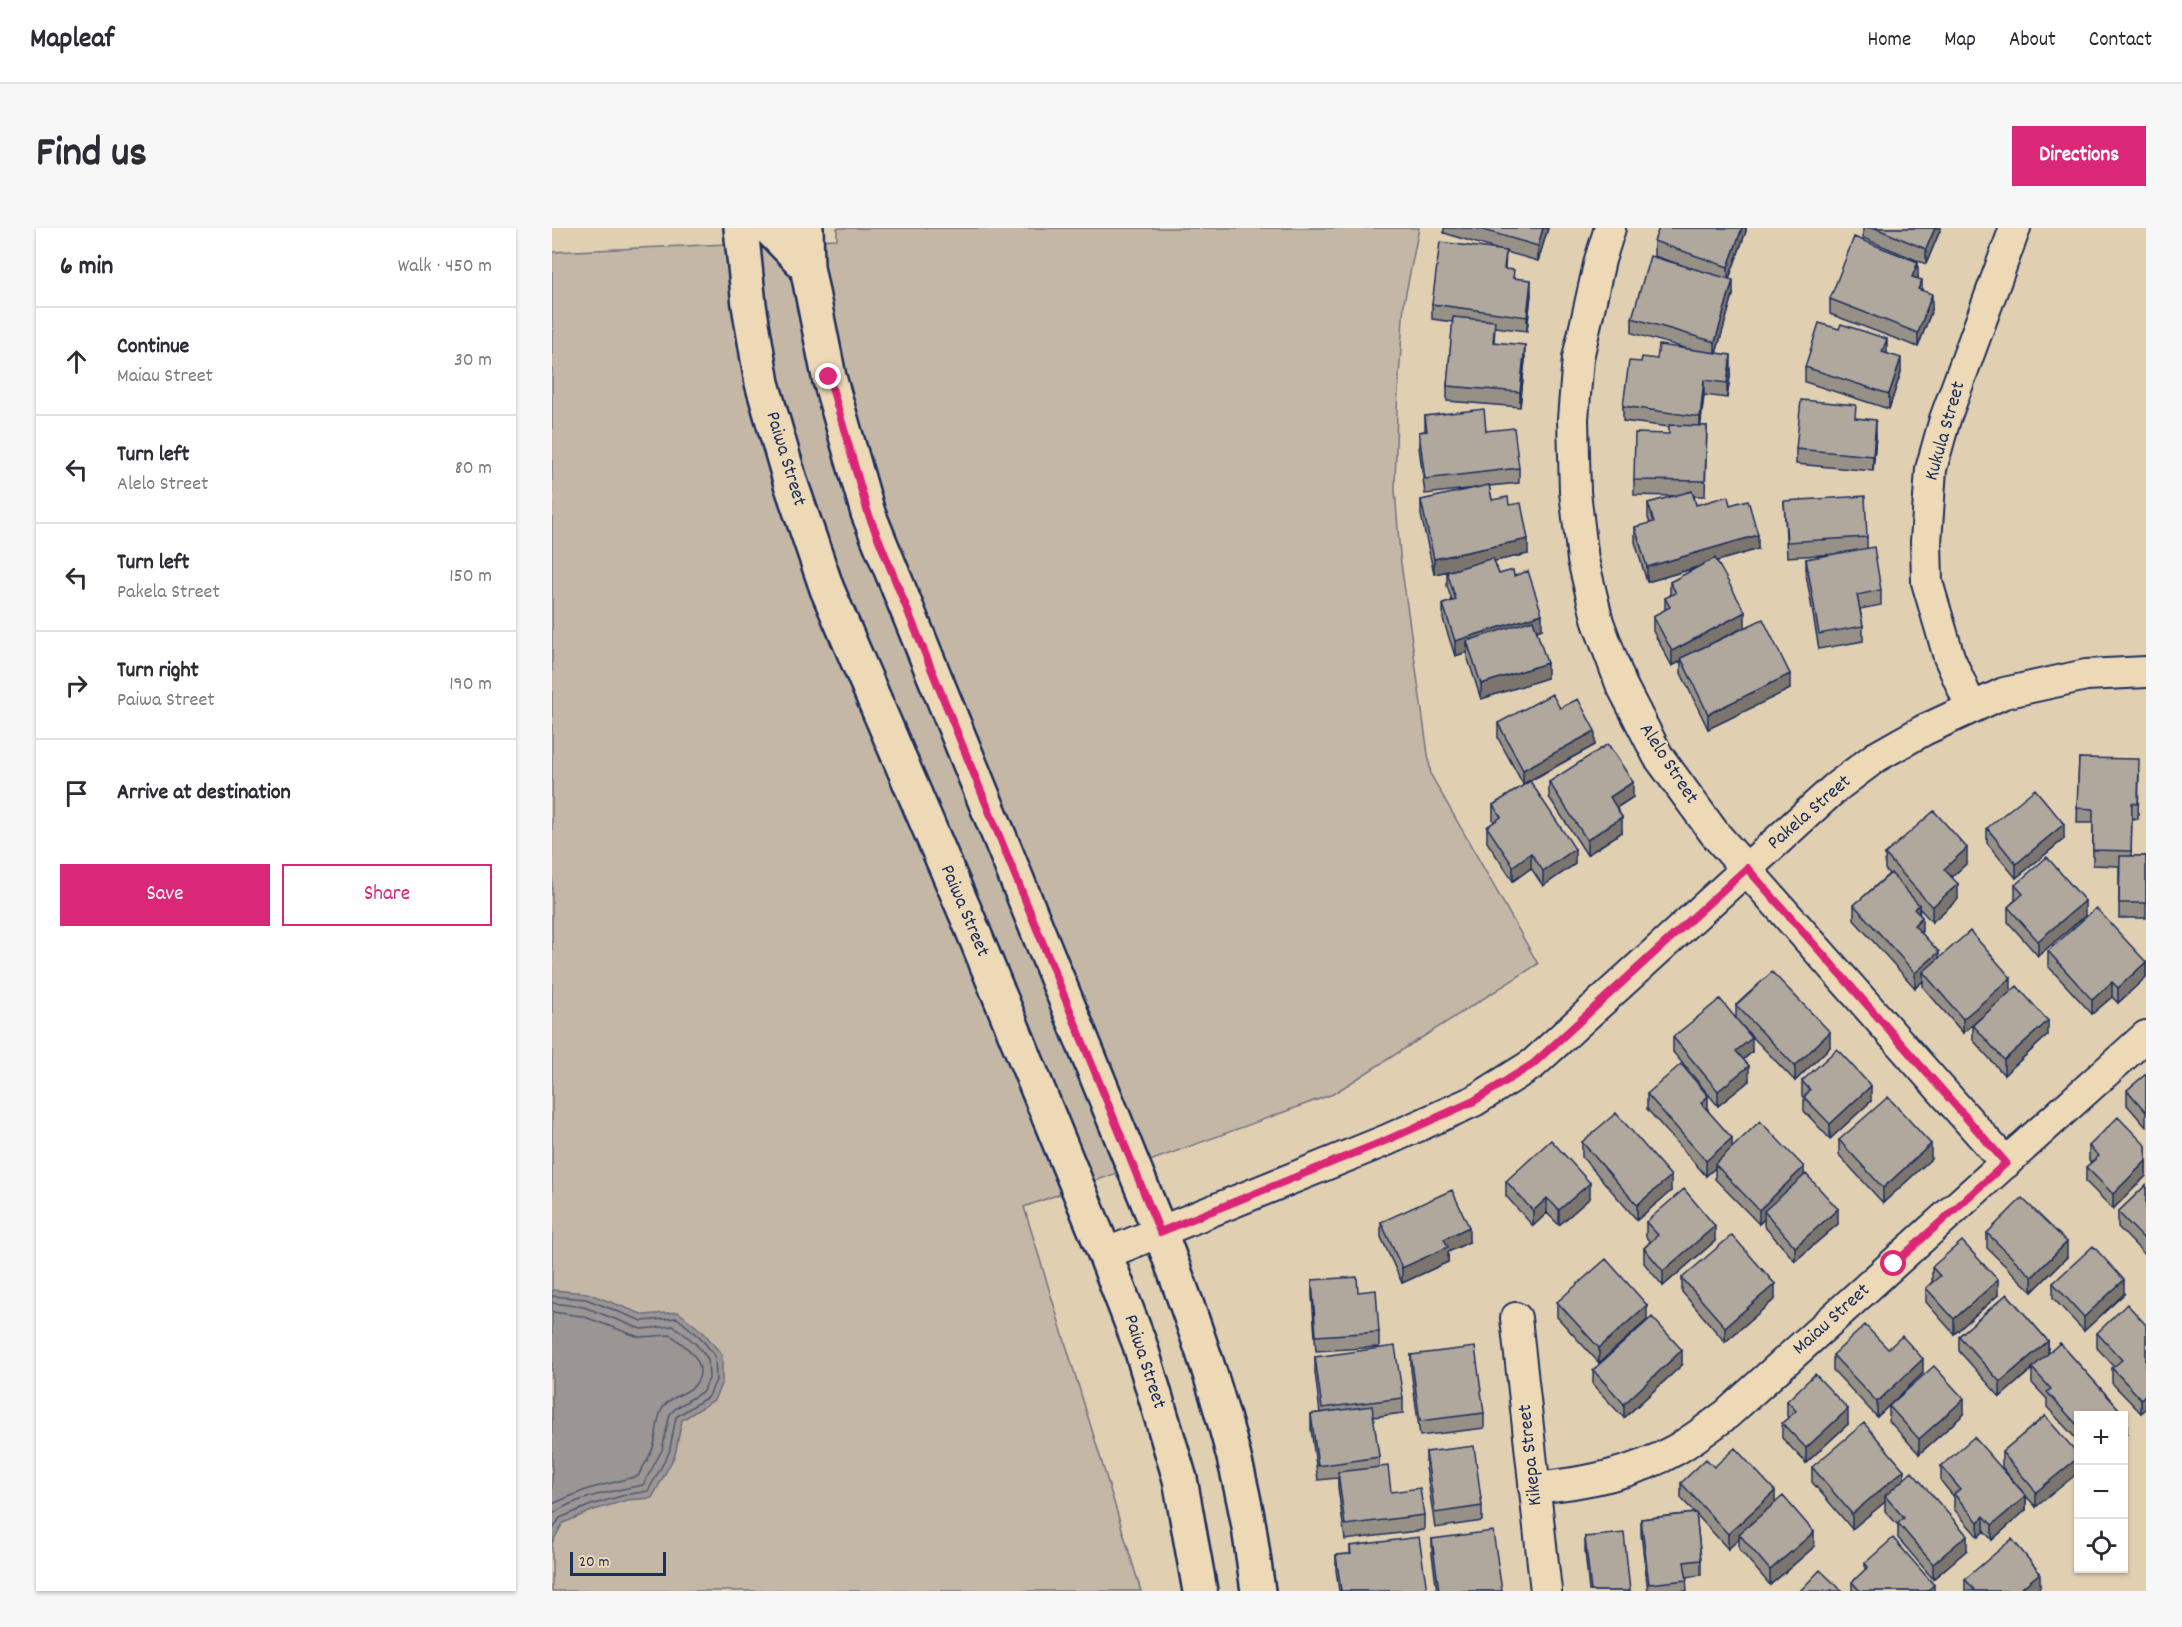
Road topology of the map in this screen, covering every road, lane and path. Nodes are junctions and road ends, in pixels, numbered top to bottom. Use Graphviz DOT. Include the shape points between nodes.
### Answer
graph roads {
  1 [pos="741,228"];
  2 [pos="769,228"];
  3 [pos="806,228"];
  4 [pos="1610,228"];
  5 [pos="2014,228"];
  6 [pos="807,267"];
  7 [pos="2146,672"];
  8 [pos="1971,707"];
  9 [pos="1747,868"];
  10 [pos="2146,1036"];
  11 [pos="2006,1163"];
  12 [pos="1160,1232"];
  13 [pos="1106,1254"];
  14 [pos="1516,1318"];
  15 [pos="1534,1488"];
  16 [pos="1200,1591"];
  17 [pos="1258,1591"];
  18 [pos="1546,1591"];
  1 -- 13 [label="street, Paiwa Street" via="762,383 826,589"];
  2 -- 6 [label="street"];
  3 -- 6 [label="street"];
  4 -- 9 [label="street, Alelo Street" via="1578,358 1573,419 1575,492 1583,560 1598,622 1621,684 1658,756 1715,834"];
  5 -- 8 [label="street, Kukula Street" via="1945,419 1931,469 1927,582 1948,657"];
  6 -- 12 [label="street" via="829,377 868,513"];
  7 -- 8 [label="street, Pakela Street" via="2086,675 2004,693"];
  8 -- 9 [label="street, Pakela Street" via="1876,757 1835,788"];
  9 -- 11 [label="street, Alelo Street"];
  9 -- 12 [label="street, Pakela Street" via="1533,1064 1474,1101"];
  10 -- 11 [label="street, Maiau Street"];
  11 -- 15 [label="street, Maiau Street" via="1727,1414 1677,1449 1633,1469 1570,1485"];
  12 -- 13 [label="street, Pakela Street"];
  12 -- 17 [label="street" via="1195,1326 1227,1432"];
  13 -- 16 [label="street, Paiwa Street" via="1140,1345 1180,1479"];
  14 -- 15 [label="street, Kikepa Street"];
  15 -- 18 [label="street, Kikepa Street"];
}
